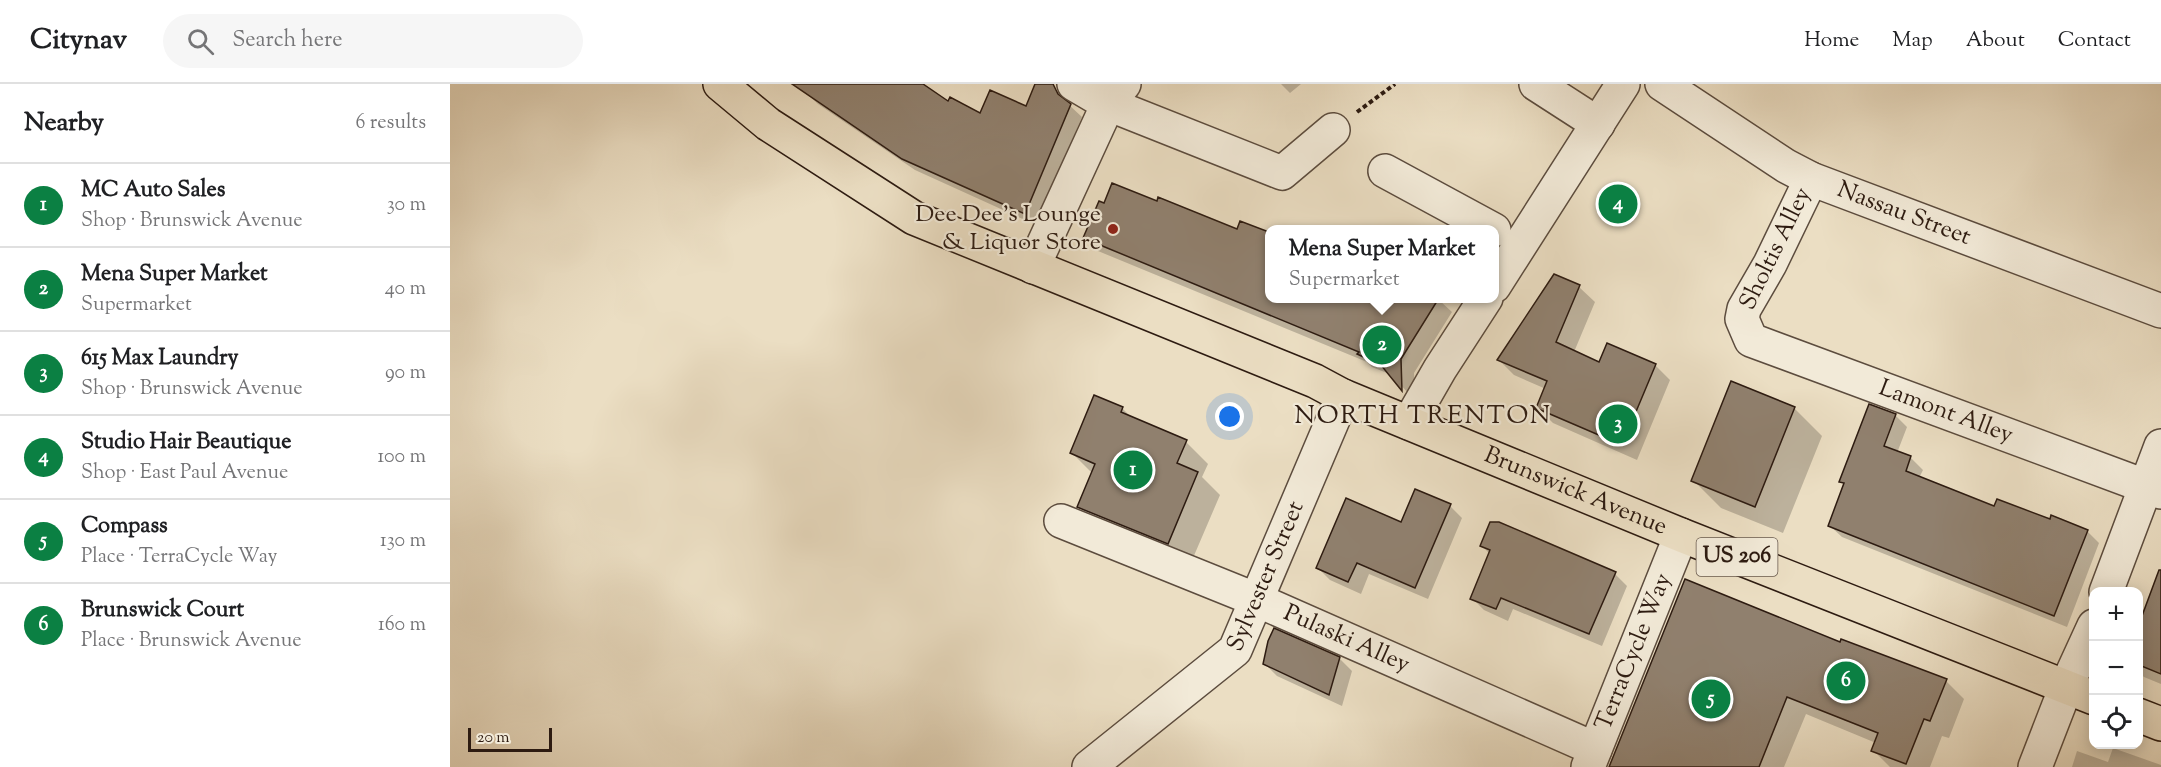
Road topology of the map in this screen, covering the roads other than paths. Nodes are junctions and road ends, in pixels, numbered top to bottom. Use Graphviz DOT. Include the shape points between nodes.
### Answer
graph roads {
  1 [pos="720,84"];
  2 [pos="1074,84"];
  3 [pos="1536,84"];
  4 [pos="1623,84"];
  5 [pos="1662,84"];
  6 [pos="1116,94"];
  7 [pos="1598,124"];
  8 [pos="1333,130"];
  9 [pos="1385,171"];
  10 [pos="1811,179"];
  11 [pos="1485,225"];
  12 [pos="1503,235"];
  13 [pos="1499,258"];
  14 [pos="1034,267"];
  15 [pos="1483,303"];
  16 [pos="2161,311"];
  17 [pos="1742,320"];
  18 [pos="1343,396"];
  19 [pos="1409,423"];
  20 [pos="2161,446"];
  21 [pos="2153,489"];
  22 [pos="1061,522"];
  23 [pos="1681,535"];
  24 [pos="2108,587"];
  25 [pos="1257,600"];
  26 [pos="2091,641"];
  27 [pos="2080,692"];
  28 [pos="2143,717"];
  29 [pos="2161,724"];
  30 [pos="1592,758"];
  31 [pos="1089,767"];
  32 [pos="2035,767"];
  1 -- 14 [label="main road, Brunswick Avenue / US 206" via="768,124 914,218"];
  2 -- 6 [label="street"];
  3 -- 7 [label="street"];
  4 -- 7 [label="street"];
  5 -- 10 [label="street, Nassau Street"];
  6 -- 8 [label="street" via="1282,173"];
  6 -- 14 [label="street"];
  7 -- 12 [label="street"];
  9 -- 11 [label="street"];
  10 -- 16 [label="street, Nassau Street"];
  10 -- 17 [label="street, Sholtis Alley" via="1744,309"];
  12 -- 13 [label="street"];
  14 -- 18 [label="main road, Brunswick Avenue / US 206" via="1315,381"];
  15 -- 19 [label="street"];
  17 -- 21 [label="street, Lamont Alley" via="1751,340"];
  18 -- 19 [label="main road, Brunswick Avenue / US 206"];
  18 -- 25 [label="street, Sylvester Street"];
  19 -- 23 [label="main road, Brunswick Avenue / US 206"];
  20 -- 21 [label="street"];
  21 -- 24 [label="street"];
  22 -- 25 [label="street, Pulaski Alley"];
  23 -- 27 [label="main road, Brunswick Avenue / US 206"];
  23 -- 30 [label="street, TerraCycle Way"];
  25 -- 30 [label="street, Pulaski Alley"];
  25 -- 31 [label="street, Sylvester Street" via="1235,650"];
  26 -- 27 [label="street"];
  27 -- 32 [label="street"];
  28 -- 29 [label="main road"];
}
